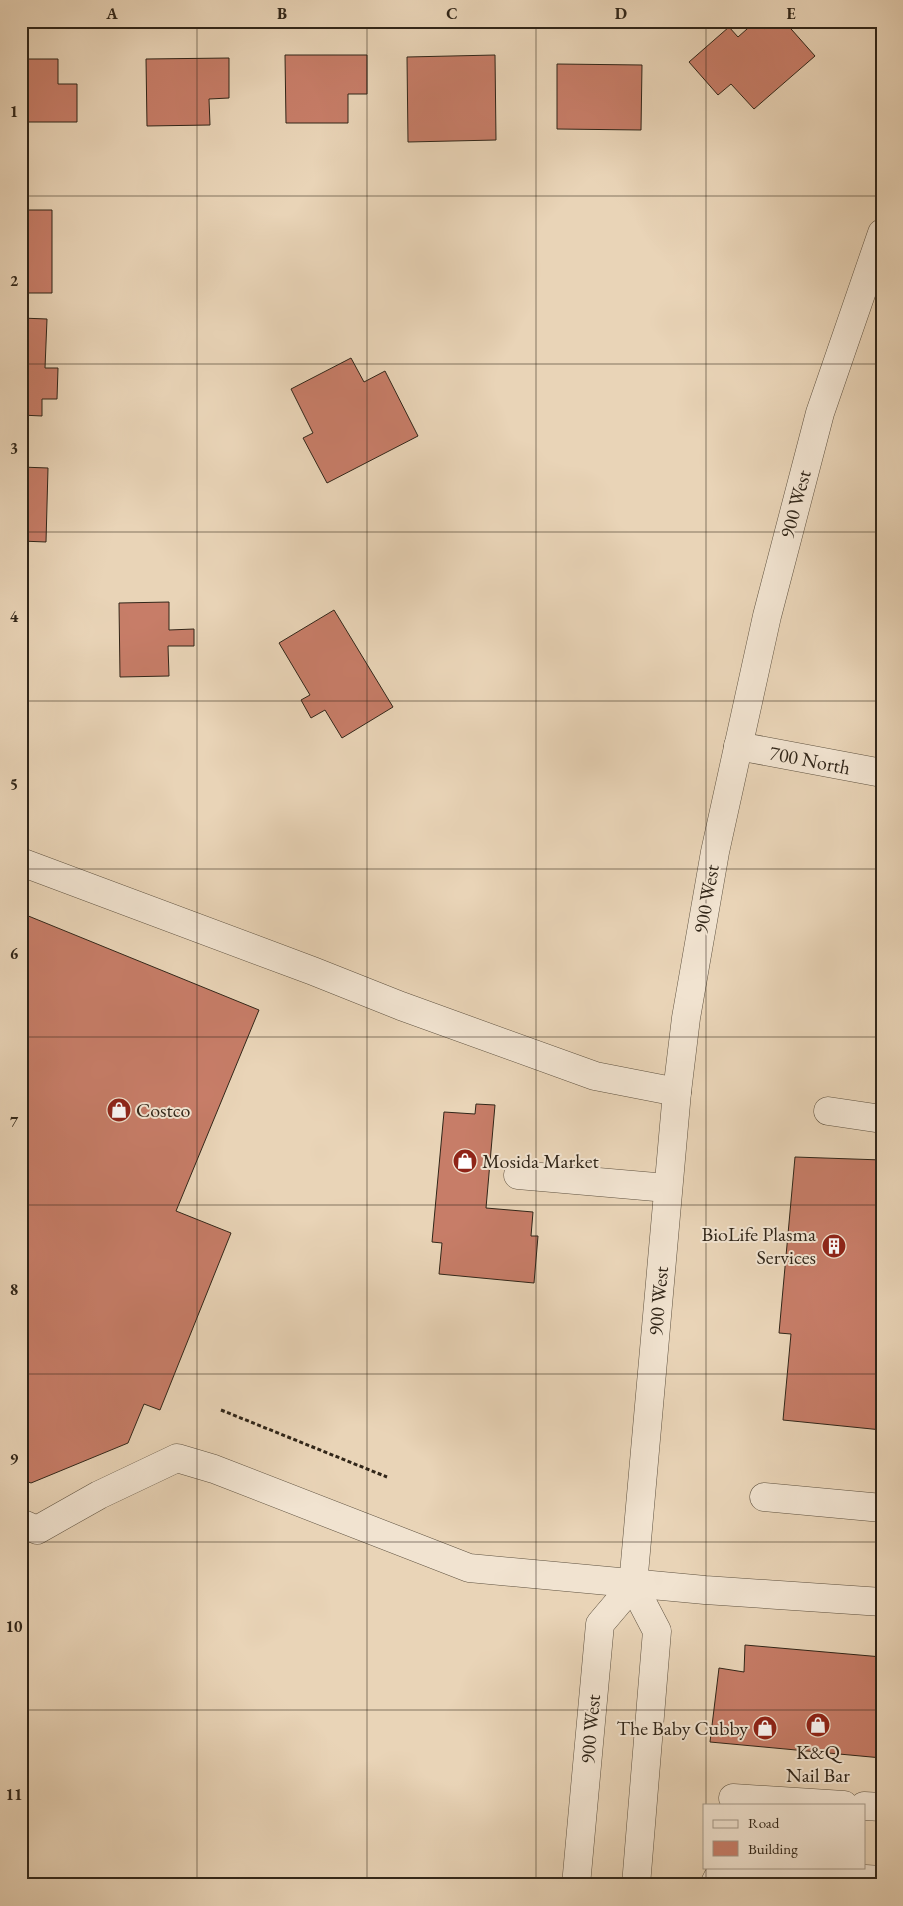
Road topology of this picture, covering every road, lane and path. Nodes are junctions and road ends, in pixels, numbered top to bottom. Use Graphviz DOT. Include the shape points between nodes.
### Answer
graph roads {
  1 [pos="882,233"];
  2 [pos="738,746"];
  3 [pos="882,773"];
  4 [pos="21,862"];
  5 [pos="677,1092"];
  6 [pos="828,1111"];
  7 [pos="882,1119"];
  8 [pos="518,1175"];
  9 [pos="667,1188"];
  10 [pos="221,1410"];
  11 [pos="387,1477"];
  12 [pos="764,1496"];
  13 [pos="882,1508"];
  14 [pos="21,1524"];
  15 [pos="633,1584"];
  16 [pos="882,1602"];
  17 [pos="733,1798"];
  18 [pos="828,1804"];
  19 [pos="866,1806"];
  20 [pos="882,1807"];
  21 [pos="882,1880"];
  22 [pos="576,1885"];
  23 [pos="636,1885"];
  24 [pos="714,1885"];
  1 -- 2 [label="street, 900 West" via="820,413 767,616"];
  2 -- 3 [label="street, 700 North"];
  2 -- 5 [label="street, 900 West" via="714,852"];
  4 -- 5 [label="street" via="400,1006 595,1076"];
  5 -- 9 [label="street, 900 West"];
  6 -- 7 [label="street"];
  8 -- 9 [label="street"];
  9 -- 15 [label="street, 900 West"];
  10 -- 11 [label="path"];
  12 -- 13 [label="street"];
  14 -- 15 [label="street" via="37,1530 177,1458 214,1469 469,1568"];
  15 -- 16 [label="street"];
  15 -- 22 [label="street, 900 West" via="600,1624"];
  15 -- 23 [label="street" via="657,1631"];
  17 -- 18 [label="street"];
  19 -- 20 [label="street"];
  21 -- 24 [label="street" via="732,1871 718,1877"];
}
